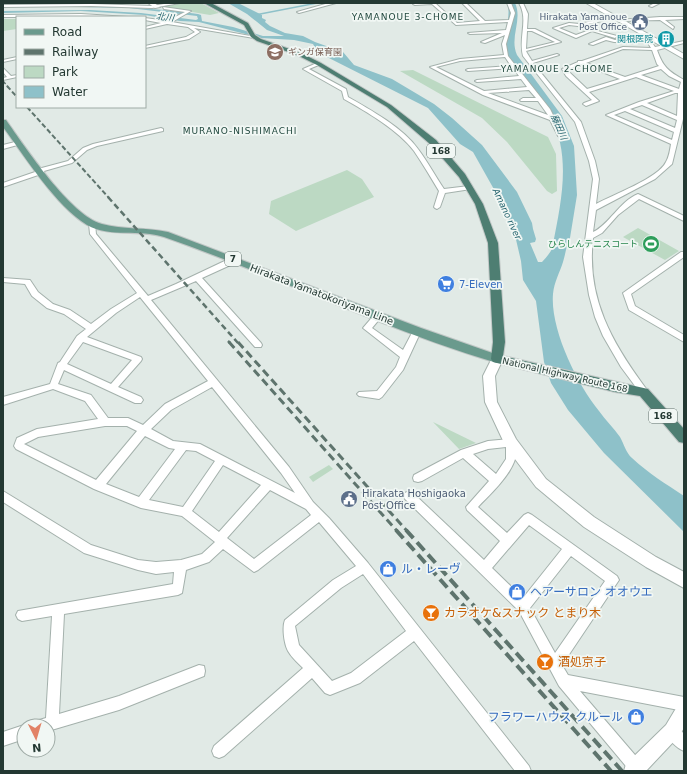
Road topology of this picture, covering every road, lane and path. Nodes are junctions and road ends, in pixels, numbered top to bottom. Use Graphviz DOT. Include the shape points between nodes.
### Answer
graph roads {
  1 [pos="151,3"];
  2 [pos="178,3"];
  3 [pos="207,3"];
  4 [pos="334,3"];
  5 [pos="433,3"];
  6 [pos="464,3"];
  7 [pos="509,3"];
  8 [pos="521,3"];
  9 [pos="588,3"];
  10 [pos="618,3"];
  11 [pos="623,3"];
  12 [pos="658,3"];
  13 [pos="33,4"];
  14 [pos="415,4"];
  15 [pos="3,6"];
  16 [pos="651,6"];
  17 [pos="157,7"];
  18 [pos="299,12"];
  19 [pos="3,16"];
  20 [pos="104,16"];
  21 [pos="660,18"];
  22 [pos="676,18"];
  23 [pos="684,18"];
  24 [pos="146,19"];
  25 [pos="618,19"];
  26 [pos="510,21"];
  27 [pos="171,22"];
  28 [pos="484,23"];
  29 [pos="684,24"];
  30 [pos="187,25"];
  31 [pos="579,25"];
  32 [pos="146,28"];
  33 [pos="545,28"];
  34 [pos="673,28"];
  35 [pos="526,30"];
  36 [pos="533,30"];
  37 [pos="507,31"];
  38 [pos="594,31"];
  39 [pos="470,33"];
  40 [pos="644,34"];
  41 [pos="254,37"];
  42 [pos="626,40"];
  43 [pos="483,42"];
  44 [pos="649,42"];
  45 [pos="684,42"];
  46 [pos="591,44"];
  47 [pos="146,47"];
  48 [pos="667,47"];
  49 [pos="524,50"];
  50 [pos="654,50"];
  51 [pos="557,55"];
  52 [pos="506,56"];
  53 [pos="684,57"];
  54 [pos="16,58"];
  55 [pos="460,60"];
  56 [pos="3,61"];
  57 [pos="580,62"];
  58 [pos="530,63"];
  59 [pos="319,64"];
  60 [pos="513,67"];
  61 [pos="662,68"];
  62 [pos="3,69"];
  63 [pos="468,70"];
  64 [pos="636,75"];
  65 [pos="16,76"];
  66 [pos="522,77"];
  67 [pos="10,78"];
  68 [pos="3,79"];
  69 [pos="625,79"];
  70 [pos="683,80"];
  71 [pos="477,81"];
  72 [pos="532,88"];
  73 [pos="586,91"];
  74 [pos="681,91"];
  75 [pos="485,93"];
  76 [pos="540,99"];
  77 [pos="604,99"];
  78 [pos="523,100"];
  79 [pos="596,101"];
  80 [pos="641,103"];
  81 [pos="586,104"];
  82 [pos="625,110"];
  83 [pos="552,119"];
  84 [pos="680,119"];
  85 [pos="3,122"];
  86 [pos="161,130"];
  87 [pos="677,131"];
  88 [pos="560,135"];
  89 [pos="19,143"];
  90 [pos="674,143"];
  91 [pos="3,148"];
  92 [pos="665,168"];
  93 [pos="41,171"];
  94 [pos="3,185"];
  95 [pos="470,188"];
  96 [pos="442,191"];
  97 [pos="594,196"];
  98 [pos="638,196"];
  99 [pos="615,198"];
  100 [pos="437,207"];
  101 [pos="593,209"];
  102 [pos="684,219"];
  103 [pos="92,224"];
  104 [pos="589,237"];
  105 [pos="684,254"];
  106 [pos="234,260"];
  107 [pos="197,278"];
  108 [pos="3,280"];
  109 [pos="144,296"];
  110 [pos="378,316"];
  111 [pos="91,328"];
  112 [pos="417,331"];
  113 [pos="80,338"];
  114 [pos="684,339"];
  115 [pos="258,345"];
  116 [pos="405,356"];
  117 [pos="497,359"];
  118 [pos="61,365"];
  119 [pos="214,382"];
  120 [pos="53,386"];
  121 [pos="112,388"];
  122 [pos="644,392"];
  123 [pos="362,394"];
  124 [pos="138,400"];
  125 [pos="3,401"];
  126 [pos="105,422"];
  127 [pos="144,430"];
  128 [pos="684,438"];
  129 [pos="511,443"];
  130 [pos="183,446"];
  131 [pos="464,453"];
  132 [pos="221,460"];
  133 [pos="418,478"];
  134 [pos="496,480"];
  135 [pos="268,484"];
  136 [pos="98,486"];
  137 [pos="3,496"];
  138 [pos="408,496"];
  139 [pos="141,503"];
  140 [pos="309,505"];
  141 [pos="185,512"];
  142 [pos="319,515"];
  143 [pos="221,540"];
  144 [pos="508,541"];
  145 [pos="570,548"];
  146 [pos="181,566"];
  147 [pos="364,567"];
  148 [pos="484,568"];
  149 [pos="684,580"];
  150 [pos="523,607"];
  151 [pos="58,608"];
  152 [pos="22,615"];
  153 [pos="415,632"];
  154 [pos="555,664"];
  155 [pos="312,669"];
  156 [pos="198,671"];
  157 [pos="564,680"];
  158 [pos="684,704"];
  159 [pos="684,711"];
  160 [pos="48,718"];
  161 [pos="56,721"];
  162 [pos="16,735"];
  163 [pos="678,738"];
  164 [pos="3,739"];
  165 [pos="219,751"];
  166 [pos="635,769"];
  167 [pos="524,771"];
  1 -- 17 [label="street"];
  2 -- 17 [label="street"];
  3 -- 41 [label="highway" via="249,27"];
  4 -- 18 [label="street"];
  5 -- 14 [label="street"];
  5 -- 28 [label="street" via="456,24"];
  6 -- 28 [label="street"];
  7 -- 26 [label="street" via="513,12"];
  8 -- 35 [label="street" via="525,9"];
  9 -- 25 [label="street"];
  10 -- 11 [label="street"];
  12 -- 16 [label="street"];
  13 -- 15 [label="street"];
  13 -- 17 [label="street"];
  17 -- 27 [label="street" via="189,11"];
  19 -- 20 [label="street"];
  21 -- 22 [label="street"];
  21 -- 25 [label="street"];
  21 -- 34 [label="street"];
  22 -- 23 [label="street"];
  22 -- 29 [label="street"];
  24 -- 27 [label="street"];
  25 -- 31 [label="street"];
  25 -- 40 [label="street"];
  26 -- 28 [label="street"];
  26 -- 37 [label="street"];
  27 -- 30 [label="street"];
  27 -- 32 [label="street"];
  30 -- 41 [label="street"];
  30 -- 47 [label="street" via="198,32 187,38"];
  31 -- 31 [label="street" via="569,24 556,28 576,37 590,31"];
  33 -- 36 [label="street"];
  35 -- 36 [label="street"];
  35 -- 49 [label="street"];
  36 -- 49 [label="street" via="559,42"];
  37 -- 39 [label="street"];
  37 -- 43 [label="street"];
  37 -- 52 [label="street" via="504,44"];
  38 -- 42 [label="street"];
  40 -- 44 [label="street"];
  40 -- 48 [label="street"];
  41 -- 59 [label="highway, National Highway Route 168 / 168"];
  42 -- 44 [label="street"];
  42 -- 46 [label="street" via="614,41 606,38"];
  44 -- 50 [label="street"];
  45 -- 48 [label="street"];
  48 -- 50 [label="street"];
  48 -- 53 [label="street"];
  49 -- 58 [label="street"];
  50 -- 57 [label="street" via="623,48"];
  50 -- 61 [label="street"];
  51 -- 58 [label="street"];
  52 -- 55 [label="street"];
  52 -- 60 [label="street"];
  54 -- 56 [label="street"];
  55 -- 63 [label="street"];
  55 -- 75 [label="street" via="432,68"];
  57 -- 69 [label="street"];
  57 -- 73 [label="street" via="564,69"];
  58 -- 97 [label="street" via="578,122 596,179"];
  59 -- 95 [label="highway, National Highway Route 168 / 168" via="389,106 413,125 433,142"];
  59 -- 96 [label="street" via="306,68 344,90 346,98 374,114 408,141"];
  60 -- 63 [label="street"];
  60 -- 66 [label="street"];
  61 -- 64 [label="street"];
  61 -- 70 [label="street"];
  62 -- 67 [label="street"];
  63 -- 71 [label="street"];
  64 -- 69 [label="street"];
  64 -- 74 [label="street"];
  65 -- 67 [label="street"];
  66 -- 71 [label="street"];
  66 -- 72 [label="street"];
  67 -- 68 [label="street"];
  69 -- 73 [label="street"];
  70 -- 74 [label="street"];
  71 -- 75 [label="street"];
  72 -- 75 [label="street"];
  72 -- 76 [label="street"];
  73 -- 79 [label="street"];
  74 -- 80 [label="street"];
  74 -- 84 [label="street"];
  75 -- 83 [label="street"];
  76 -- 78 [label="street"];
  76 -- 83 [label="street"];
  77 -- 79 [label="street"];
  79 -- 81 [label="street"];
  80 -- 82 [label="street"];
  80 -- 84 [label="street"];
  82 -- 87 [label="street"];
  82 -- 90 [label="street" via="609,115"];
  83 -- 88 [label="street"];
  84 -- 87 [label="street"];
  85 -- 89 [label="main road, Hirakata Yamatokoriyama Line / 7"];
  86 -- 93 [label="street" via="95,144 70,162"];
  87 -- 90 [label="street"];
  89 -- 91 [label="street"];
  89 -- 93 [label="main road, Hirakata Yamatokoriyama Line / 7"];
  90 -- 92 [label="street" via="669,164"];
  92 -- 98 [label="street" via="666,171"];
  92 -- 99 [label="street"];
  93 -- 94 [label="street"];
  93 -- 103 [label="main road, Hirakata Yamatokoriyama Line / 7" via="81,217"];
  95 -- 96 [label="street"];
  95 -- 117 [label="highway, National Highway Route 168 / 168" via="479,204 493,243 499,342"];
  96 -- 100 [label="street"];
  97 -- 99 [label="street" via="600,199"];
  97 -- 101 [label="street"];
  98 -- 102 [label="street"];
  98 -- 104 [label="street" via="616,214 600,232"];
  99 -- 101 [label="street"];
  101 -- 104 [label="street"];
  103 -- 106 [label="main road, Hirakata Yamatokoriyama Line / 7" via="112,229 155,231"];
  103 -- 109 [label="street" via="93,234"];
  104 -- 122 [label="street" via="589,274 599,317 624,365"];
  105 -- 114 [label="street" via="627,293 632,308"];
  106 -- 107 [label="street"];
  106 -- 110 [label="main road, Hirakata Yamatokoriyama Line / 7"];
  107 -- 109 [label="street"];
  107 -- 115 [label="street"];
  108 -- 111 [label="street" via="27,282 35,294 50,306 67,312"];
  109 -- 111 [label="street" via="120,305"];
  109 -- 119 [label="street"];
  110 -- 112 [label="main road, Hirakata Yamatokoriyama Line / 7"];
  110 -- 116 [label="street" via="367,328"];
  111 -- 113 [label="street"];
  112 -- 116 [label="street"];
  112 -- 117 [label="main road, Hirakata Yamatokoriyama Line / 7"];
  113 -- 118 [label="street"];
  113 -- 121 [label="street" via="138,359"];
  116 -- 123 [label="street" via="400,368 379,395"];
  117 -- 122 [label="highway, National Highway Route 168" via="615,388"];
  117 -- 129 [label="street" via="489,376 491,402"];
  118 -- 120 [label="street"];
  118 -- 121 [label="street"];
  119 -- 127 [label="street" via="168,408"];
  119 -- 140 [label="street" via="285,470"];
  120 -- 125 [label="street"];
  120 -- 126 [label="street" via="88,398"];
  121 -- 124 [label="street"];
  122 -- 128 [label="highway, 168"];
  126 -- 127 [label="street" via="128,422"];
  126 -- 136 [label="street" via="37,433 20,441 19,446"];
  127 -- 130 [label="street" via="172,445"];
  127 -- 136 [label="street"];
  129 -- 131 [label="street" via="488,445"];
  129 -- 134 [label="street" via="511,459"];
  129 -- 149 [label="street" via="542,484 589,522"];
  130 -- 132 [label="street" via="197,447"];
  130 -- 139 [label="street"];
  131 -- 133 [label="street"];
  131 -- 134 [label="street"];
  132 -- 135 [label="street"];
  132 -- 141 [label="street"];
  134 -- 144 [label="street" via="471,507"];
  135 -- 140 [label="street"];
  135 -- 143 [label="street"];
  136 -- 139 [label="street"];
  137 -- 146 [label="street" via="88,549 138,565 156,568"];
  138 -- 148 [label="street"];
  139 -- 141 [label="street"];
  140 -- 142 [label="street"];
  141 -- 143 [label="street"];
  142 -- 143 [label="street" via="254,566"];
  142 -- 147 [label="street"];
  143 -- 146 [label="street" via="205,558"];
  144 -- 145 [label="street" via="528,518"];
  144 -- 148 [label="street"];
  145 -- 150 [label="street"];
  145 -- 154 [label="street" via="613,580"];
  146 -- 151 [label="street" via="178,589"];
  147 -- 153 [label="street"];
  147 -- 155 [label="street" via="337,584 288,624 293,648"];
  148 -- 150 [label="street"];
  150 -- 154 [label="street"];
  151 -- 152 [label="street"];
  151 -- 160 [label="street"];
  153 -- 155 [label="street" via="355,678 330,688"];
  153 -- 167 [label="street"];
  154 -- 157 [label="street"];
  155 -- 165 [label="street"];
  156 -- 161 [label="street" via="119,703"];
  157 -- 158 [label="street"];
  157 -- 166 [label="street"];
  159 -- 163 [label="street"];
  162 -- 164 [label="street"];
  163 -- 166 [label="street"];
}
